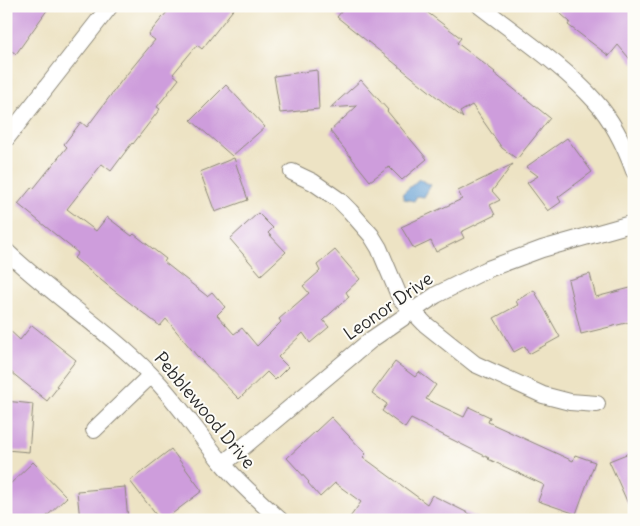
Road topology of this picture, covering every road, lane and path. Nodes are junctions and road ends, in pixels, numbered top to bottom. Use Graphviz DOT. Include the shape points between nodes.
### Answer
graph roads {
  1 [pos="110,6"];
  2 [pos="480,6"];
  3 [pos="6,139"];
  4 [pos="634,171"];
  5 [pos="292,172"];
  6 [pos="634,223"];
  7 [pos="6,251"];
  8 [pos="412,310"];
  9 [pos="151,375"];
  10 [pos="597,404"];
  11 [pos="94,430"];
  12 [pos="223,464"];
  13 [pos="280,520"];
  1 -- 3 [label="street"];
  2 -- 4 [label="street" via="576,81 596,102 613,126"];
  5 -- 8 [label="street" via="339,200 356,217 379,248 400,298"];
  6 -- 8 [label="street, Leonor Drive" via="542,249 488,269"];
  7 -- 9 [label="street, Pebblewood Drive"];
  8 -- 10 [label="street" via="475,364 543,395"];
  8 -- 12 [label="street, Leonor Drive" via="372,339"];
  9 -- 11 [label="street"];
  9 -- 12 [label="street, Pebblewood Drive"];
  12 -- 13 [label="street, Pebblewood Drive"];
}
